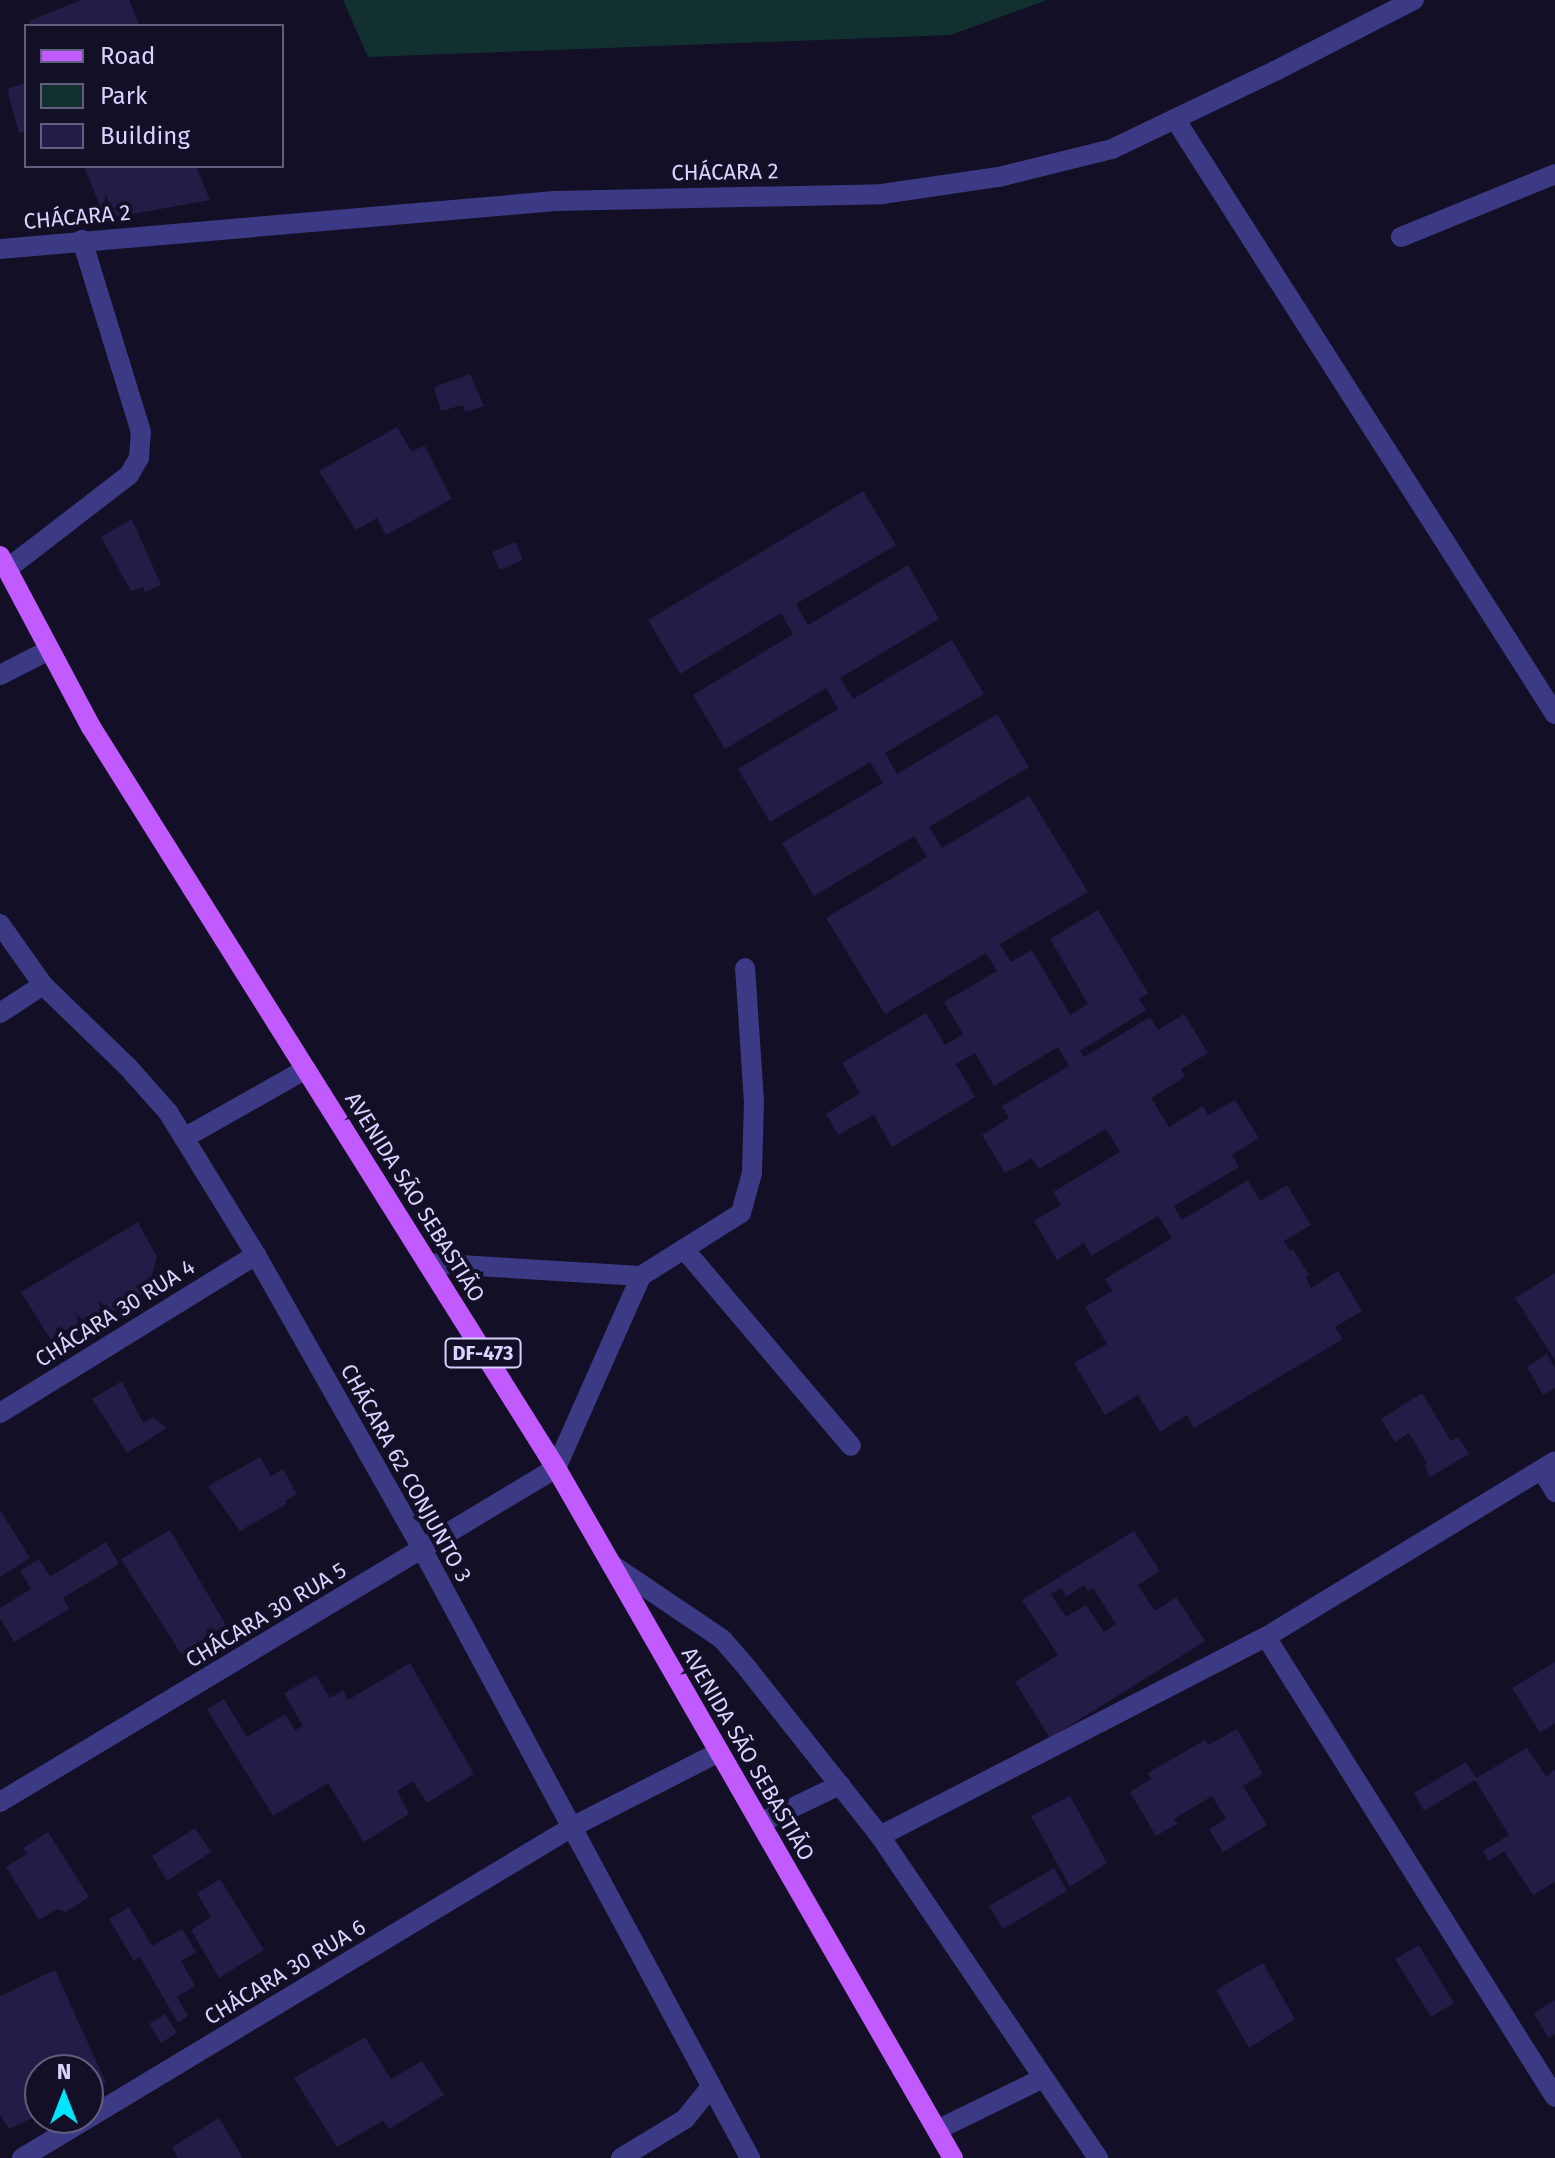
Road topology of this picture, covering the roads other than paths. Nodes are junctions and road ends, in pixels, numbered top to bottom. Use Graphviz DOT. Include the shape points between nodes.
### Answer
graph roads {
  1 [pos="1414,0"];
  2 [pos="1175,119"];
  3 [pos="1555,174"];
  4 [pos="1401,237"];
  5 [pos="82,240"];
  6 [pos="0,249"];
  7 [pos="3,562"];
  8 [pos="49,650"];
  9 [pos="0,675"];
  10 [pos="1555,714"];
  11 [pos="0,924"];
  12 [pos="745,968"];
  13 [pos="43,985"];
  14 [pos="0,1013"];
  15 [pos="306,1069"];
  16 [pos="184,1138"];
  17 [pos="684,1249"];
  18 [pos="256,1255"];
  19 [pos="427,1263"];
  20 [pos="641,1276"];
  21 [pos="0,1413"];
  22 [pos="851,1446"];
  23 [pos="1548,1466"];
  24 [pos="556,1468"];
  25 [pos="1555,1492"];
  26 [pos="422,1549"];
  27 [pos="611,1564"];
  28 [pos="1266,1637"];
  29 [pos="719,1752"];
  30 [pos="840,1785"];
  31 [pos="0,1802"];
  32 [pos="760,1823"];
  33 [pos="572,1827"];
  34 [pos="880,1836"];
  35 [pos="1043,2078"];
  36 [pos="710,2088"];
  37 [pos="1555,2097"];
  38 [pos="937,2130"];
  39 [pos="22,2158"];
  40 [pos="621,2158"];
  41 [pos="750,2158"];
  42 [pos="953,2158"];
  43 [pos="1098,2158"];
  1 -- 2 [label="street, CHÁCARA 2"];
  2 -- 5 [label="street, CHÁCARA 2" via="1112,149 999,177 882,194 555,201"];
  2 -- 10 [label="street"];
  3 -- 4 [label="street"];
  5 -- 6 [label="street, CHÁCARA 2"];
  5 -- 7 [label="street" via="141,432 139,458 129,475"];
  7 -- 8 [label="main road, AVENIDA SÃO SEBASTIÃO / DF-473"];
  8 -- 9 [label="street"];
  8 -- 15 [label="main road, AVENIDA SÃO SEBASTIÃO / DF-473" via="91,727"];
  11 -- 13 [label="street, CHÁCARA 62 CONJUNTO 3"];
  12 -- 17 [label="street" via="754,1102 752,1173 741,1213"];
  13 -- 14 [label="street"];
  13 -- 16 [label="street, CHÁCARA 62 CONJUNTO 3" via="127,1066"];
  15 -- 16 [label="street"];
  15 -- 19 [label="main road, AVENIDA SÃO SEBASTIÃO / DF-473"];
  16 -- 18 [label="street, CHÁCARA 62 CONJUNTO 3"];
  17 -- 20 [label="street"];
  17 -- 22 [label="street"];
  18 -- 21 [label="street, CHÁCARA 30 RUA 4"];
  18 -- 26 [label="street, CHÁCARA 62 CONJUNTO 3"];
  19 -- 20 [label="street"];
  19 -- 24 [label="main road, AVENIDA SÃO SEBASTIÃO / DF-473"];
  20 -- 24 [label="street"];
  23 -- 25 [label="street"];
  23 -- 28 [label="street"];
  24 -- 26 [label="street, CHÁCARA 30 RUA 5"];
  24 -- 27 [label="main road, AVENIDA SÃO SEBASTIÃO / DF-473"];
  26 -- 31 [label="street, CHÁCARA 30 RUA 5"];
  26 -- 33 [label="street, CHÁCARA 62 CONJUNTO 3"];
  27 -- 29 [label="main road, AVENIDA SÃO SEBASTIÃO / DF-473"];
  27 -- 30 [label="street" via="722,1639"];
  28 -- 34 [label="street"];
  28 -- 37 [label="street"];
  29 -- 32 [label="main road, AVENIDA SÃO SEBASTIÃO / DF-473"];
  29 -- 33 [label="street, CHÁCARA 30 RUA 6"];
  30 -- 32 [label="street"];
  30 -- 34 [label="street"];
  32 -- 38 [label="main road, AVENIDA SÃO SEBASTIÃO / DF-473"];
  33 -- 36 [label="street, CHÁCARA 62 CONJUNTO 3"];
  33 -- 39 [label="street, CHÁCARA 30 RUA 6"];
  34 -- 35 [label="street"];
  35 -- 38 [label="street"];
  35 -- 43 [label="street"];
  36 -- 40 [label="street" via="685,2119"];
  36 -- 41 [label="street, CHÁCARA 62 CONJUNTO 3"];
  38 -- 42 [label="main road, AVENIDA SÃO SEBASTIÃO / DF-473"];
}
